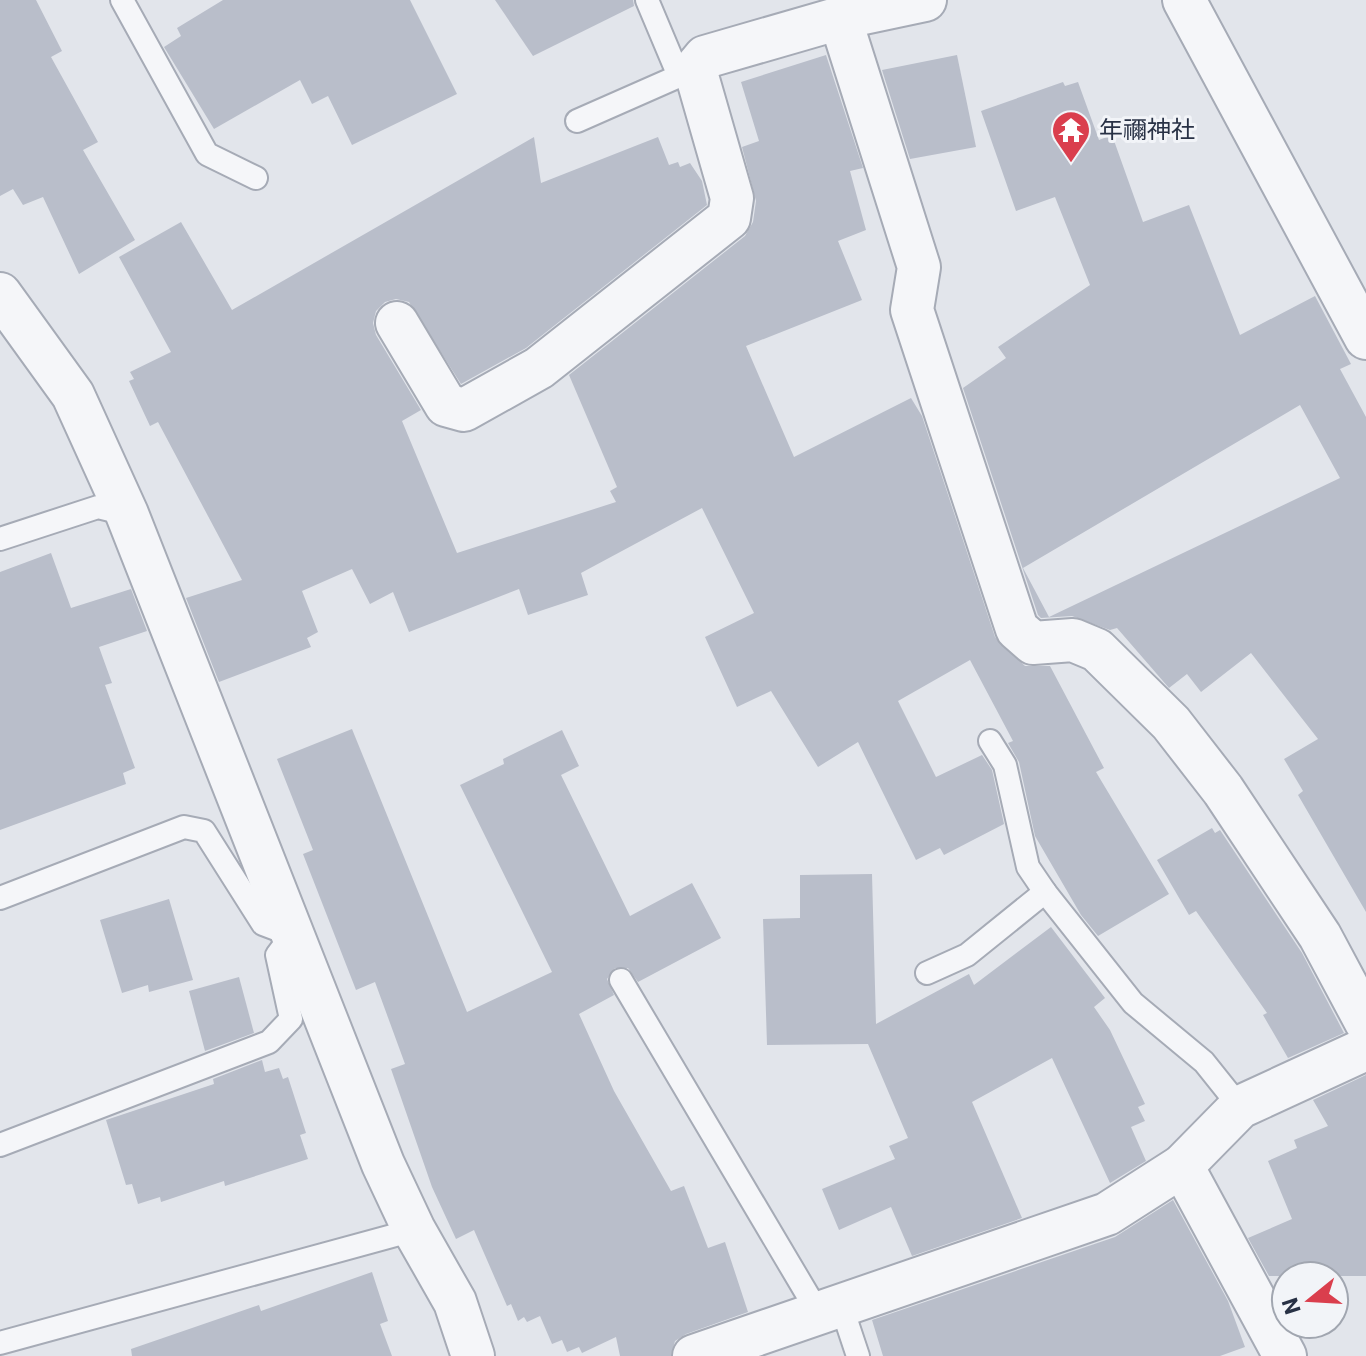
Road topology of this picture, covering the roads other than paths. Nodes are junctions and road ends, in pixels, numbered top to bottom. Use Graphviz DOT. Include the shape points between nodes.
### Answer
graph roads {
  1 [pos="122,0"];
  2 [pos="647,0"];
  3 [pos="925,0"];
  4 [pos="1184,0"];
  5 [pos="840,18"];
  6 [pos="687,72"];
  7 [pos="577,121"];
  8 [pos="256,178"];
  9 [pos="0,294"];
  10 [pos="397,323"];
  11 [pos="16,329"];
  12 [pos="1366,338"];
  13 [pos="127,514"];
  14 [pos="0,539"];
  15 [pos="990,741"];
  16 [pos="1045,892"];
  17 [pos="0,898"];
  18 [pos="292,935"];
  19 [pos="927,973"];
  20 [pos="621,980"];
  21 [pos="1366,1022"];
  22 [pos="1366,1049"];
  23 [pos="1240,1107"];
  24 [pos="0,1145"];
  25 [pos="1182,1166"];
  26 [pos="414,1230"];
  27 [pos="830,1309"];
  28 [pos="0,1343"];
  29 [pos="473,1356"];
  30 [pos="694,1356"];
  31 [pos="858,1356"];
  32 [pos="1285,1356"];
  1 -- 8 [label="lane" via="207,154"];
  2 -- 6 [label="lane"];
  3 -- 5 [label="street"];
  4 -- 12 [label="street"];
  5 -- 6 [label="street" via="705,57"];
  5 -- 21 [label="street" via="919,267 912,310 1017,629 1033,643 1073,640 1097,650 1171,723 1223,790 1320,936"];
  6 -- 7 [label="lane"];
  6 -- 10 [label="street" via="732,198 729,218 539,368 464,410 446,405"];
  9 -- 11 [label="street"];
  11 -- 13 [label="street" via="73,395"];
  13 -- 14 [label="lane" via="98,507"];
  13 -- 18 [label="street"];
  15 -- 16 [label="lane" via="1005,765 1028,867"];
  16 -- 19 [label="lane" via="967,955"];
  16 -- 23 [label="lane" via="1133,1003 1204,1062"];
  17 -- 18 [label="lane" via="184,827 204,831 263,924"];
  18 -- 24 [label="lane" via="277,955 291,1019 269,1042"];
  18 -- 26 [label="street"];
  20 -- 27 [label="lane"];
  22 -- 23 [label="street"];
  23 -- 25 [label="street"];
  25 -- 27 [label="street" via="1107,1214"];
  25 -- 32 [label="street"];
  26 -- 28 [label="lane"];
  26 -- 29 [label="street" via="455,1302"];
  27 -- 30 [label="street"];
  27 -- 31 [label="lane"];
}
